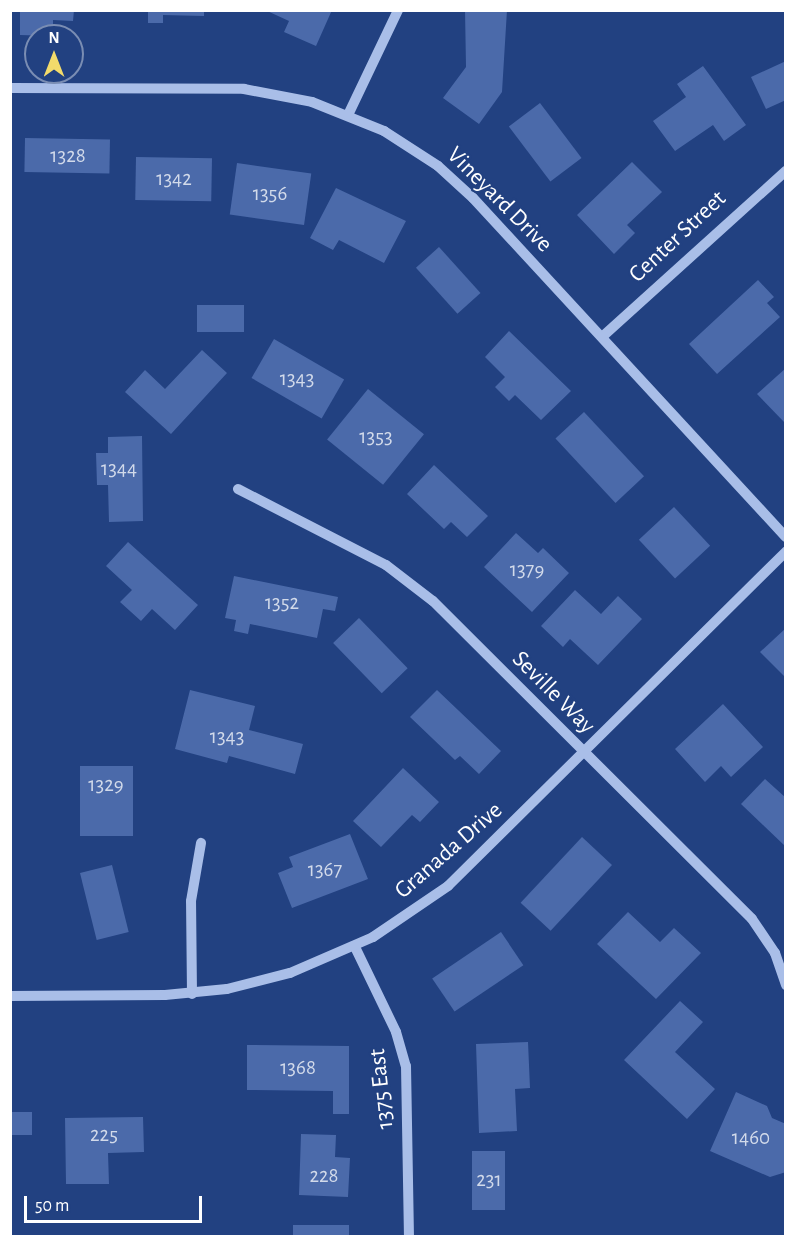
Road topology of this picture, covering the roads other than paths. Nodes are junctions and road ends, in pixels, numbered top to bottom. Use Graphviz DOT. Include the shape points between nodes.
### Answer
graph roads {
  1 [pos="398,10"];
  2 [pos="10,87"];
  3 [pos="348,115"];
  4 [pos="786,171"];
  5 [pos="602,337"];
  6 [pos="238,489"];
  7 [pos="786,537"];
  8 [pos="786,551"];
  9 [pos="584,754"];
  10 [pos="201,843"];
  11 [pos="355,947"];
  12 [pos="786,985"];
  13 [pos="192,994"];
  14 [pos="10,996"];
  15 [pos="409,1236"];
  1 -- 3 [label="street"];
  2 -- 3 [label="street, Vineyard Drive" via="244,89 312,102"];
  3 -- 5 [label="street, Vineyard Drive" via="417,151 456,182"];
  4 -- 5 [label="street, Center Street"];
  5 -- 7 [label="street, Vineyard Drive"];
  6 -- 9 [label="street, Seville Way" via="410,580"];
  8 -- 9 [label="street, Granada Drive"];
  9 -- 11 [label="street, Granada Drive" via="448,886"];
  9 -- 12 [label="street, Seville Way" via="753,919 775,953"];
  10 -- 13 [label="street" via="190,901"];
  11 -- 13 [label="street, Granada Drive" via="290,973"];
  11 -- 15 [label="street, 1375 East" via="396,1032 406,1066"];
  13 -- 14 [label="street, Granada Drive"];
}
